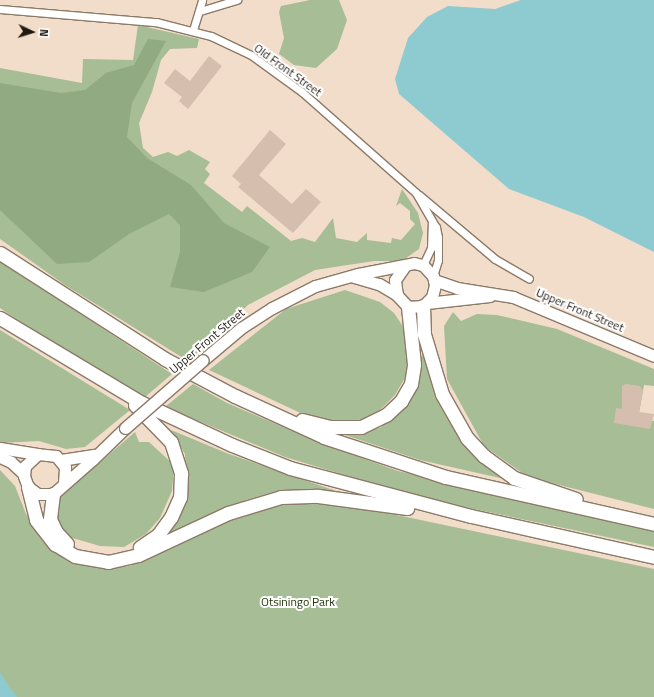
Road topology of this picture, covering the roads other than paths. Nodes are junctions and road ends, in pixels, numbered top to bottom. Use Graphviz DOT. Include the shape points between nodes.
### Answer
graph roads {
  1 [pos="202,0"];
  2 [pos="237,0"];
  3 [pos="0,9"];
  4 [pos="200,10"];
  5 [pos="193,30"];
  6 [pos="416,193"];
  7 [pos="432,222"];
  8 [pos="0,253"];
  9 [pos="423,265"];
  10 [pos="404,267"];
  11 [pos="353,277"];
  12 [pos="434,278"];
  13 [pos="529,279"];
  14 [pos="494,294"];
  15 [pos="396,295"];
  16 [pos="425,304"];
  17 [pos="408,307"];
  18 [pos="0,318"];
  19 [pos="654,356"];
  20 [pos="117,389"];
  21 [pos="257,407"];
  22 [pos="0,448"];
  23 [pos="38,454"];
  24 [pos="94,455"];
  25 [pos="0,457"];
  26 [pos="61,460"];
  27 [pos="24,474"];
  28 [pos="64,483"];
  29 [pos="28,487"];
  30 [pos="53,494"];
  31 [pos="470,516"];
  32 [pos="654,523"];
  33 [pos="654,557"];
  1 -- 4 [label="street"];
  2 -- 4 [label="street"];
  3 -- 5 [label="street, Old Front Street" via="148,21"];
  4 -- 5 [label="street"];
  5 -- 6 [label="street, Old Front Street" via="224,41 276,72"];
  6 -- 7 [label="street, Old Front Street"];
  6 -- 13 [label="street, Old Front Street" via="438,208 495,259"];
  7 -- 9 [label="street" via="431,248"];
  7 -- 12 [label="street, Old Front Street" via="436,227 439,245"];
  8 -- 21 [label="highway" via="141,345"];
  9 -- 10 [label="main road, Upper Front Street" via="414,263"];
  9 -- 12 [label="main road, Upper Front Street"];
  10 -- 11 [label="main road, Upper Front Street"];
  10 -- 15 [label="main road" via="395,280"];
  11 -- 15 [label="main road, Upper Front Street" via="379,284"];
  11 -- 24 [label="main road, Upper Front Street, bridge" via="315,286 272,308 241,328"];
  12 -- 14 [label="main road, Upper Front Street" via="457,288"];
  12 -- 16 [label="main road" via="434,292"];
  14 -- 16 [label="main road, Upper Front Street"];
  14 -- 19 [label="main road, Upper Front Street" via="520,299"];
  15 -- 17 [label="main road, Upper Front Street"];
  16 -- 17 [label="main road, Upper Front Street"];
  16 -- 32 [label="highway" via="423,330 442,394 467,438 484,456 514,478"];
  17 -- 21 [label="highway" via="415,346 413,374 405,395 386,415 361,427 331,427"];
  18 -- 20 [label="highway"];
  20 -- 30 [label="highway" via="165,433 176,452 181,486 171,517 158,535 138,548 110,555 95,553 67,544 56,532 49,514"];
  20 -- 31 [label="highway" via="232,445 290,468"];
  21 -- 32 [label="highway" via="324,437 446,478"];
  22 -- 23 [label="main road"];
  23 -- 26 [label="main road" via="51,454"];
  23 -- 27 [label="main road" via="27,462"];
  24 -- 26 [label="main road"];
  24 -- 28 [label="main road, Upper Front Street"];
  25 -- 27 [label="main road" via="11,462"];
  26 -- 28 [label="main road" via="66,471"];
  27 -- 29 [label="main road"];
  28 -- 30 [label="main road, Upper Front Street"];
  29 -- 30 [label="main road" via="38,494"];
  29 -- 31 [label="highway" via="39,525 55,544 76,556 108,562 138,555 228,513 281,497 341,498"];
  31 -- 33 [label="highway"];
}
